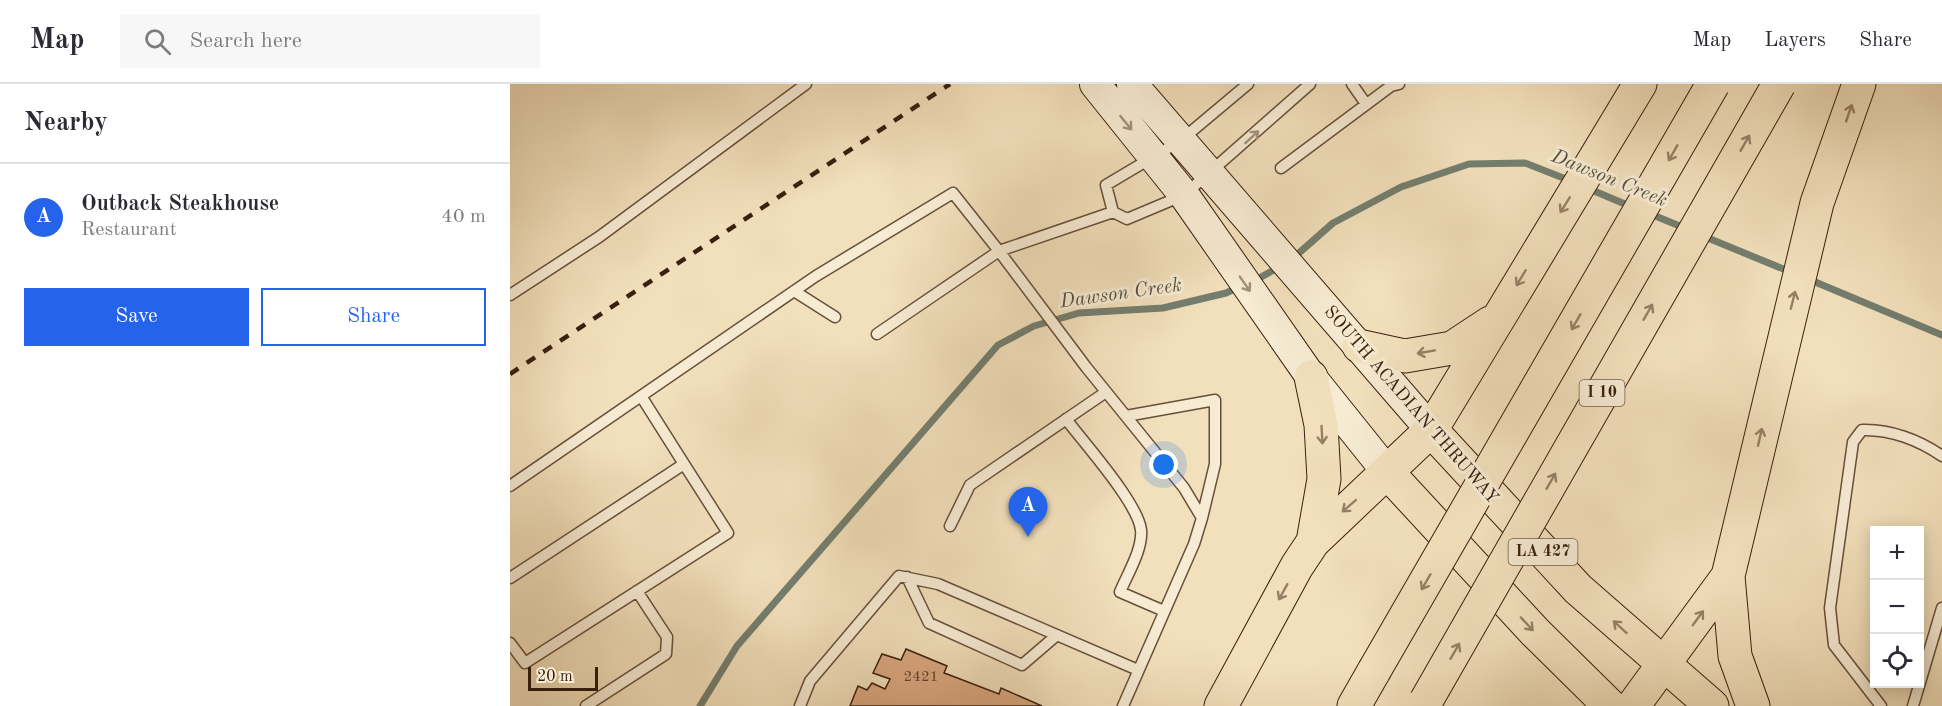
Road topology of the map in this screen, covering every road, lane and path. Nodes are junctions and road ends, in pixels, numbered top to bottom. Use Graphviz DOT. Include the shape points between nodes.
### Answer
graph roads {
  1 [pos="806,84"];
  2 [pos="1095,84"];
  3 [pos="1132,84"];
  4 [pos="1248,84"];
  5 [pos="1310,84"];
  6 [pos="1352,84"];
  7 [pos="1399,84"];
  8 [pos="1640,84"];
  9 [pos="1713,84"];
  10 [pos="1779,84"];
  11 [pos="1859,84"];
  12 [pos="1366,104"];
  13 [pos="1180,141"];
  14 [pos="1154,157"];
  15 [pos="1281,168"];
  16 [pos="1209,176"];
  17 [pos="1184,195"];
  18 [pos="1113,212"];
  19 [pos="999,250"];
  20 [pos="794,291"];
  21 [pos="510,295"];
  22 [pos="835,317"];
  23 [pos="1496,318"];
  24 [pos="877,334"];
  25 [pos="1359,346"];
  26 [pos="1311,377"];
  27 [pos="1106,392"];
  28 [pos="641,396"];
  29 [pos="1126,416"];
  30 [pos="1066,419"];
  31 [pos="1431,430"];
  32 [pos="1942,456"];
  33 [pos="684,464"];
  34 [pos="1388,473"];
  35 [pos="510,486"];
  36 [pos="1202,518"];
  37 [pos="950,526"];
  38 [pos="1313,542"];
  39 [pos="1728,576"];
  40 [pos="907,577"];
  41 [pos="510,578"];
  42 [pos="637,591"];
  43 [pos="1942,608"];
  44 [pos="1164,611"];
  45 [pos="1057,635"];
  46 [pos="510,643"];
  47 [pos="1663,666"];
  48 [pos="1138,670"];
  49 [pos="1425,704"];
  50 [pos="586,706"];
  51 [pos="800,706"];
  52 [pos="1123,706"];
  53 [pos="1221,706"];
  54 [pos="1354,706"];
  55 [pos="1610,706"];
  56 [pos="1633,706"];
  57 [pos="1712,706"];
  58 [pos="1753,706"];
  59 [pos="1881,706"];
  60 [pos="1913,706"];
  1 -- 21 [label="lane" via="599,237"];
  2 -- 14 [label="main road, LA 427, one-way"];
  3 -- 13 [label="main road, SOUTH ACADIAN THRUWAY / LA 427"];
  4 -- 13 [label="lane"];
  16 -- 5 [label="lane, one-way"];
  6 -- 12 [label="lane"];
  7 -- 12 [label="lane"];
  8 -- 23 [label="main road, one-way"];
  9 -- 54 [label="main road, one-way, bridge"];
  49 -- 10 [label="main road, I 10, one-way, bridge"];
  39 -- 11 [label="main road, one-way" via="1817,203"];
  12 -- 15 [label="lane"];
  13 -- 14 [label="lane"];
  13 -- 16 [label="main road, SOUTH ACADIAN THRUWAY / LA 427"];
  14 -- 17 [label="main road, LA 427"];
  14 -- 18 [label="lane" via="1106,185"];
  16 -- 17 [label="lane"];
  16 -- 25 [label="main road, SOUTH ACADIAN THRUWAY / LA 427"];
  17 -- 18 [label="lane" via="1127,219"];
  17 -- 26 [label="main road, LA 427, one-way"];
  18 -- 19 [label="lane"];
  19 -- 20 [label="lane" via="953,192"];
  19 -- 24 [label="lane"];
  19 -- 27 [label="lane"];
  20 -- 22 [label="lane"];
  20 -- 28 [label="lane"];
  23 -- 25 [label="main road, one-way" via="1452,348 1405,356"];
  23 -- 31 [label="main road"];
  25 -- 31 [label="main road, SOUTH ACADIAN THRUWAY / LA 427"];
  26 -- 34 [label="main road, LA 427"];
  26 -- 38 [label="main road, one-way" via="1322,425 1324,479"];
  27 -- 29 [label="lane"];
  27 -- 30 [label="lane"];
  28 -- 33 [label="lane"];
  28 -- 35 [label="lane"];
  29 -- 36 [label="lane" via="1184,488"];
  29 -- 36 [label="lane" via="1215,400 1215,464"];
  30 -- 37 [label="lane" via="970,485"];
  30 -- 44 [label="lane" via="1130,502 1141,531 1120,592"];
  31 -- 34 [label="main road"];
  47 -- 31 [label="main road, SOUTH ACADIAN THRUWAY / LA 427, one-way" via="1556,566"];
  32 -- 59 [label="lane" via="1925,444 1877,430 1862,430 1853,442 1830,628 1834,645"];
  33 -- 41 [label="lane"];
  33 -- 42 [label="lane" via="728,533"];
  34 -- 38 [label="main road, one-way"];
  34 -- 55 [label="main road, LA 427, one-way" via="1535,632"];
  36 -- 44 [label="lane"];
  38 -- 53 [label="main road, one-way"];
  47 -- 39 [label="main road, one-way"];
  39 -- 58 [label="main road" via="1735,656"];
  40 -- 45 [label="lane" via="938,584"];
  40 -- 45 [label="lane" via="929,624 1022,665"];
  40 -- 51 [label="lane" via="899,576 810,681"];
  42 -- 46 [label="lane" via="525,663"];
  42 -- 50 [label="lane" via="667,637 666,654"];
  43 -- 60 [label="lane"];
  44 -- 48 [label="lane"];
  45 -- 48 [label="lane"];
  47 -- 56 [label="main road"];
  47 -- 57 [label="main road, SOUTH ACADIAN THRUWAY / LA 427"];
  48 -- 52 [label="lane"];
}
